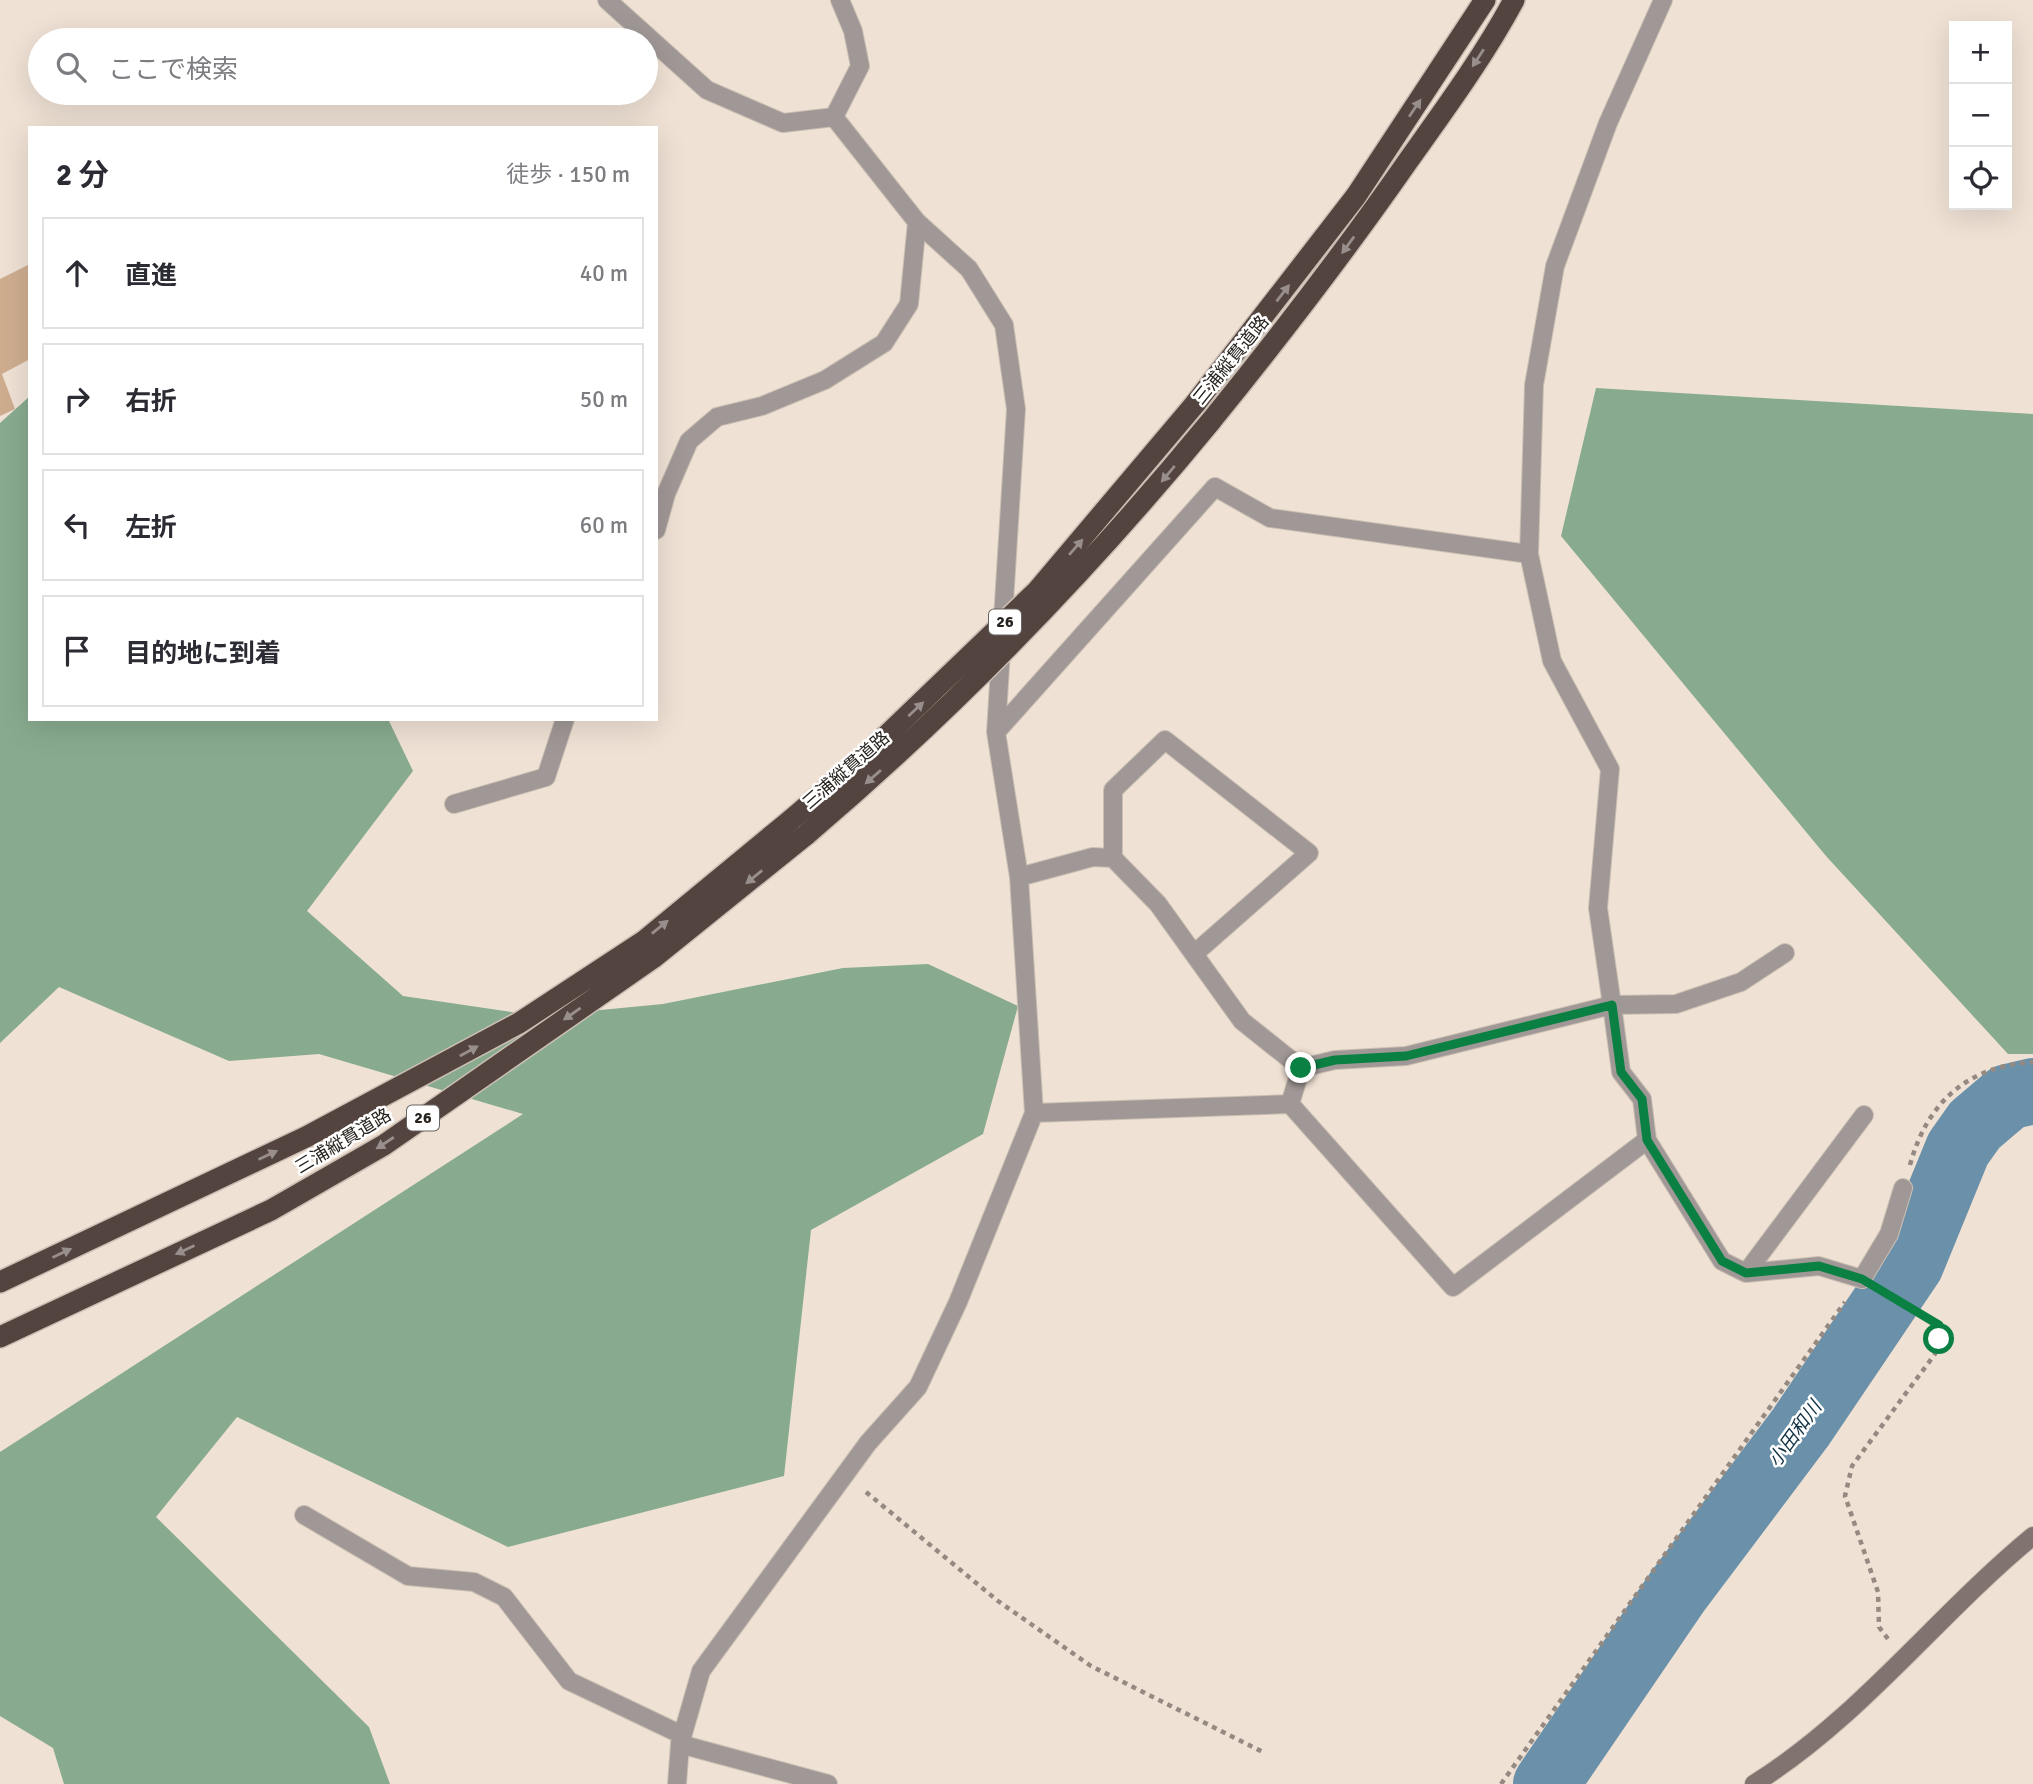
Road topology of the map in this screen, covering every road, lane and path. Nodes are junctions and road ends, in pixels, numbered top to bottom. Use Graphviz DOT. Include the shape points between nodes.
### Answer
graph roads {
  1 [pos="607,0"];
  2 [pos="840,0"];
  3 [pos="1485,0"];
  4 [pos="1514,0"];
  5 [pos="1663,0"];
  6 [pos="638,28"];
  7 [pos="658,46"];
  8 [pos="834,117"];
  9 [pos="917,222"];
  10 [pos="658,523"];
  11 [pos="1530,554"];
  12 [pos="564,721"];
  13 [pos="996,732"];
  14 [pos="454,804"];
  15 [pos="799,826"];
  16 [pos="1113,858"];
  17 [pos="1019,877"];
  18 [pos="1785,953"];
  19 [pos="1195,954"];
  20 [pos="1612,1005"];
  21 [pos="2033,1062"];
  22 [pos="1301,1068"];
  23 [pos="1290,1104"];
  24 [pos="1034,1113"];
  25 [pos="1864,1115"];
  26 [pos="1647,1140"];
  27 [pos="1903,1188"];
  28 [pos="1746,1273"];
  29 [pos="1862,1279"];
  30 [pos="0,1282"];
  31 [pos="0,1337"];
  32 [pos="845,1474"];
  33 [pos="304,1515"];
  34 [pos="2033,1536"];
  35 [pos="1903,1659"];
  36 [pos="681,1739"];
  37 [pos="1265,1754"];
  38 [pos="677,1784"];
  39 [pos="828,1784"];
  40 [pos="1501,1784"];
  41 [pos="1754,1784"];
  1 -- 6 [label="street"];
  2 -- 8 [label="street" via="860,66"];
  15 -- 3 [label="highway, 三浦縦貫道路 / 26, one-way, bridge" via="1037,591 1195,404 1356,196"];
  4 -- 15 [label="highway, 三浦縦貫道路 / 26, one-way, bridge" via="1444,111 1294,318 1102,549 1006,652 874,776"];
  5 -- 11 [label="street" via="1608,123 1555,265 1534,385"];
  7 -- 8 [label="street" via="707,90 783,123"];
  8 -- 9 [label="street"];
  9 -- 10 [label="street" via="909,304 884,343 825,380 762,406 717,417 689,441"];
  9 -- 13 [label="street" via="969,269 1004,325 1017,409"];
  11 -- 13 [label="street" via="1270,518 1215,487"];
  11 -- 20 [label="street" via="1552,661 1609,769 1598,908"];
  12 -- 14 [label="street" via="546,777"];
  13 -- 17 [label="street"];
  30 -- 15 [label="highway, 三浦縦貫道路 / 26, one-way" via="306,1137 519,1023 644,940"];
  15 -- 31 [label="highway, 三浦縦貫道路 / 26, one-way" via="653,958 384,1145 271,1210"];
  16 -- 17 [label="street" via="1093,857"];
  16 -- 19 [label="street" via="1157,904"];
  16 -- 19 [label="street" via="1113,790 1165,740 1309,853"];
  17 -- 24 [label="street"];
  18 -- 20 [label="street" via="1741,982 1676,1004"];
  19 -- 22 [label="street" via="1242,1021"];
  20 -- 22 [label="street" via="1406,1056 1335,1060"];
  20 -- 26 [label="street" via="1621,1072 1642,1099"];
  21 -- 27 [label="path" via="2002,1064 1973,1076 1937,1108 1913,1152"];
  22 -- 23 [label="street"];
  23 -- 24 [label="street"];
  23 -- 26 [label="street" via="1453,1287"];
  24 -- 32 [label="street" via="958,1302 918,1387"];
  25 -- 28 [label="street"];
  26 -- 28 [label="street" via="1722,1261"];
  27 -- 29 [label="street" via="1889,1234"];
  28 -- 29 [label="street" via="1819,1266"];
  29 -- 35 [label="path" via="1939,1325 1935,1354 1852,1466 1845,1496 1878,1592 1880,1627"];
  29 -- 40 [label="path"];
  32 -- 36 [label="street" via="701,1671"];
  32 -- 37 [label="path" via="998,1601 1091,1666"];
  33 -- 36 [label="street" via="408,1576 474,1582 504,1597 569,1681"];
  34 -- 35 [label="street"];
  35 -- 41 [label="street" via="1815,1742"];
  36 -- 38 [label="street"];
  36 -- 39 [label="street"];
}
